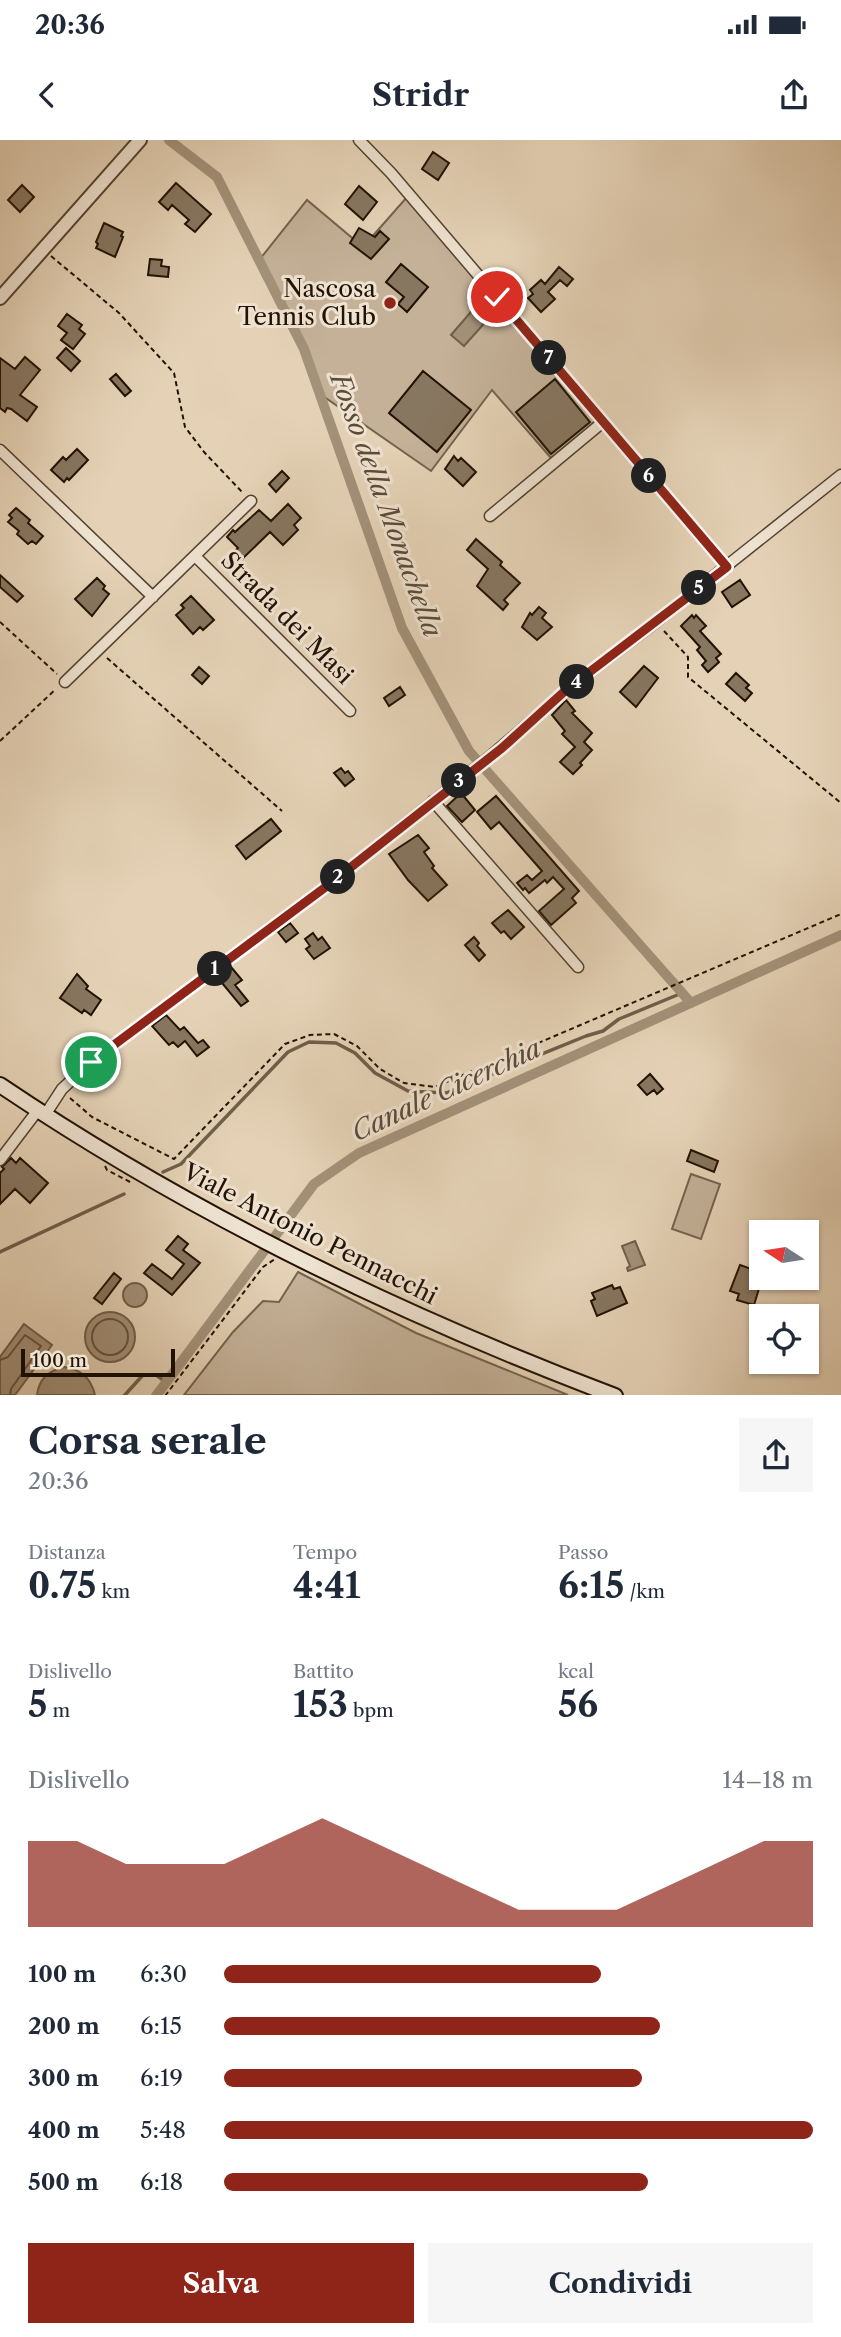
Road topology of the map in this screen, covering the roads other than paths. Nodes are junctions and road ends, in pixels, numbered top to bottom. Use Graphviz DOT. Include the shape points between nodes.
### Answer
graph roads {
  1 [pos="359,140"];
  2 [pos="138,143"];
  3 [pos="0,298"];
  4 [pos="603,422"];
  5 [pos="0,450"];
  6 [pos="841,475"];
  7 [pos="251,501"];
  8 [pos="490,516"];
  9 [pos="195,556"];
  10 [pos="727,567"];
  11 [pos="153,597"];
  12 [pos="65,682"];
  13 [pos="350,711"];
  14 [pos="433,801"];
  15 [pos="578,967"];
  16 [pos="0,1085"];
  17 [pos="41,1113"];
  18 [pos="0,1160"];
  19 [pos="615,1395"];
  1 -- 4 [label="street"];
  2 -- 3 [label="street"];
  4 -- 8 [label="street"];
  4 -- 10 [label="street"];
  5 -- 11 [label="street"];
  6 -- 10 [label="street"];
  7 -- 9 [label="street, Strada dei Masi"];
  9 -- 11 [label="street, Strada dei Masi"];
  9 -- 13 [label="street, Strada dei Masi"];
  10 -- 14 [label="street" via="566,690"];
  11 -- 12 [label="street, Strada dei Masi"];
  14 -- 15 [label="street"];
  14 -- 17 [label="street" via="91,1062"];
  16 -- 17 [label="main road, Viale Antonio Pennacchi"];
  17 -- 18 [label="street"];
  17 -- 19 [label="main road, Viale Antonio Pennacchi" via="280,1253 461,1334"];
}
